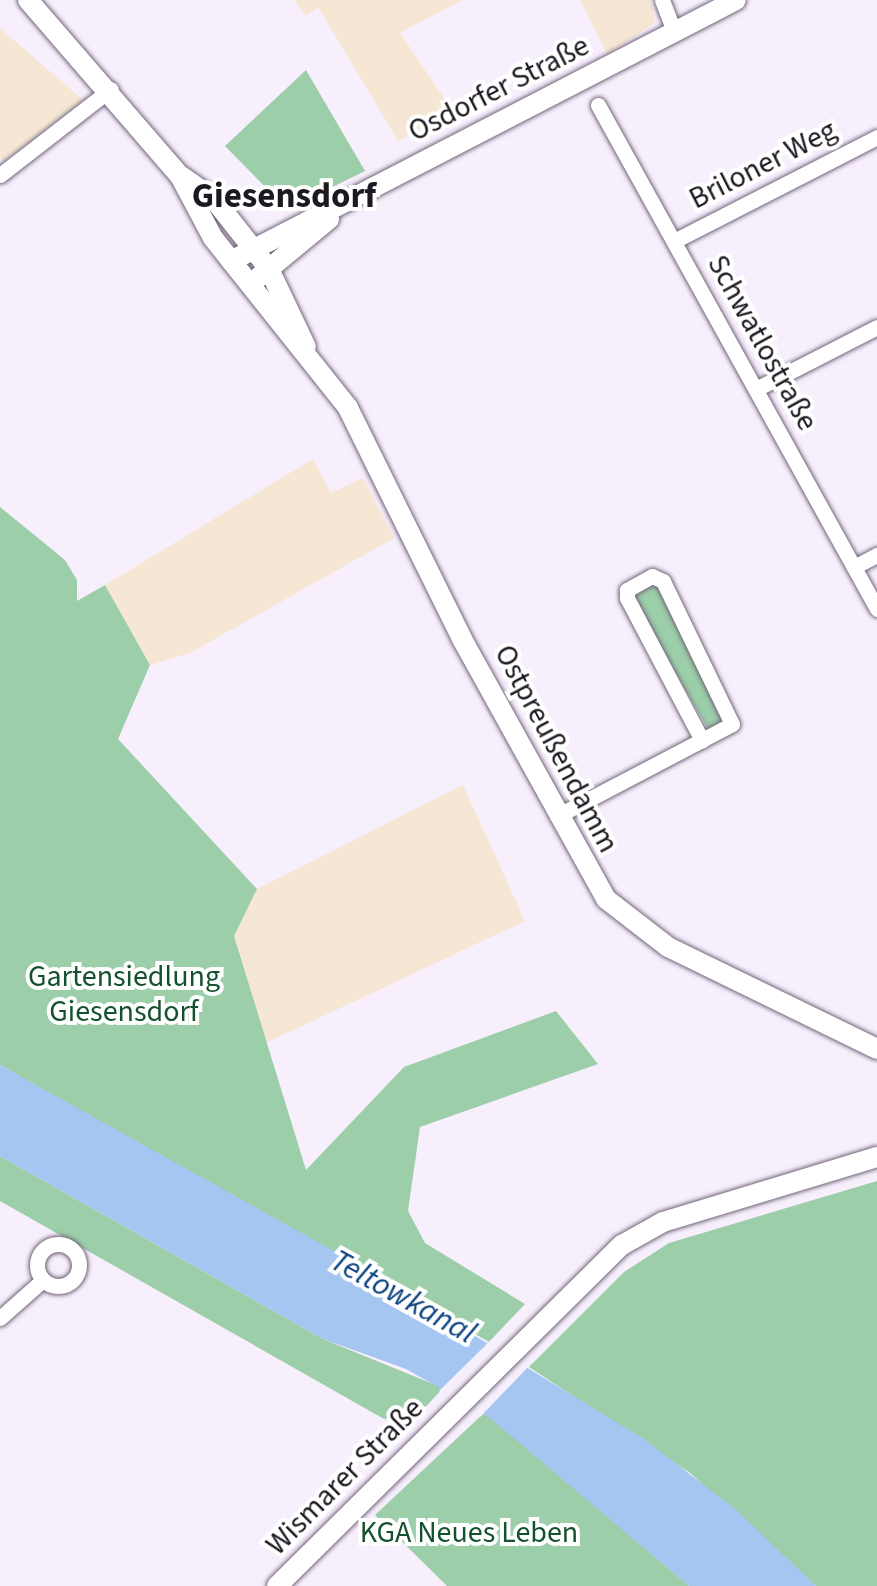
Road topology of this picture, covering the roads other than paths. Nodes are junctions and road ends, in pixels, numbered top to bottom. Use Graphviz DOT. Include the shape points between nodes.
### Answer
graph roads {
  1 [pos="28,0"];
  2 [pos="662,0"];
  3 [pos="736,0"];
  4 [pos="674,32"];
  5 [pos="111,89"];
  6 [pos="598,105"];
  7 [pos="877,137"];
  8 [pos="0,175"];
  9 [pos="180,176"];
  10 [pos="343,206"];
  11 [pos="674,242"];
  12 [pos="251,248"];
  13 [pos="231,262"];
  14 [pos="269,270"];
  15 [pos="249,285"];
  16 [pos="877,327"];
  17 [pos="309,353"];
  18 [pos="756,390"];
  19 [pos="877,555"];
  20 [pos="854,567"];
  21 [pos="877,609"];
  22 [pos="702,740"];
  23 [pos="557,816"];
  24 [pos="877,1050"];
  25 [pos="877,1157"];
  26 [pos="43,1280"];
  27 [pos="0,1318"];
  28 [pos="277,1586"];
  1 -- 5 [label="main road, Ostpreußendamm"];
  2 -- 4 [label="street"];
  3 -- 4 [label="main road, Osdorfer Straße"];
  4 -- 10 [label="main road, Osdorfer Straße"];
  5 -- 8 [label="street"];
  5 -- 9 [label="main road, Ostpreußendamm"];
  6 -- 11 [label="street, Schwatlostraße"];
  7 -- 11 [label="street, Briloner Weg"];
  9 -- 12 [label="main road, Ostpreußendamm" via="213,198"];
  9 -- 13 [label="main road, Ostpreußendamm"];
  10 -- 12 [label="main road, Osdorfer Straße"];
  10 -- 14 [label="main road, Osdorfer Straße"];
  11 -- 18 [label="street, Schwatlostraße"];
  12 -- 13 [label="main road, Osdorfer Straße"];
  12 -- 14 [label="main road, Ostpreußendamm"];
  13 -- 15 [label="main road, Ostpreußendamm"];
  14 -- 15 [label="main road, Osdorfer Straße"];
  14 -- 17 [label="main road, Ostpreußendamm"];
  15 -- 17 [label="main road, Ostpreußendamm"];
  16 -- 18 [label="street"];
  17 -- 23 [label="main road, Ostpreußendamm" via="360,428"];
  18 -- 20 [label="street, Schwatlostraße"];
  19 -- 20 [label="street"];
  20 -- 21 [label="street, Schwatlostraße"];
  22 -- 22 [label="street" via="732,724 731,714 663,581 652,576 627,590 627,598"];
  22 -- 23 [label="street"];
  23 -- 24 [label="main road, Ostpreußendamm" via="597,886 639,929"];
  25 -- 28 [label="main road, Wismarer Straße" via="638,1234"];
  26 -- 27 [label="street"];
}
